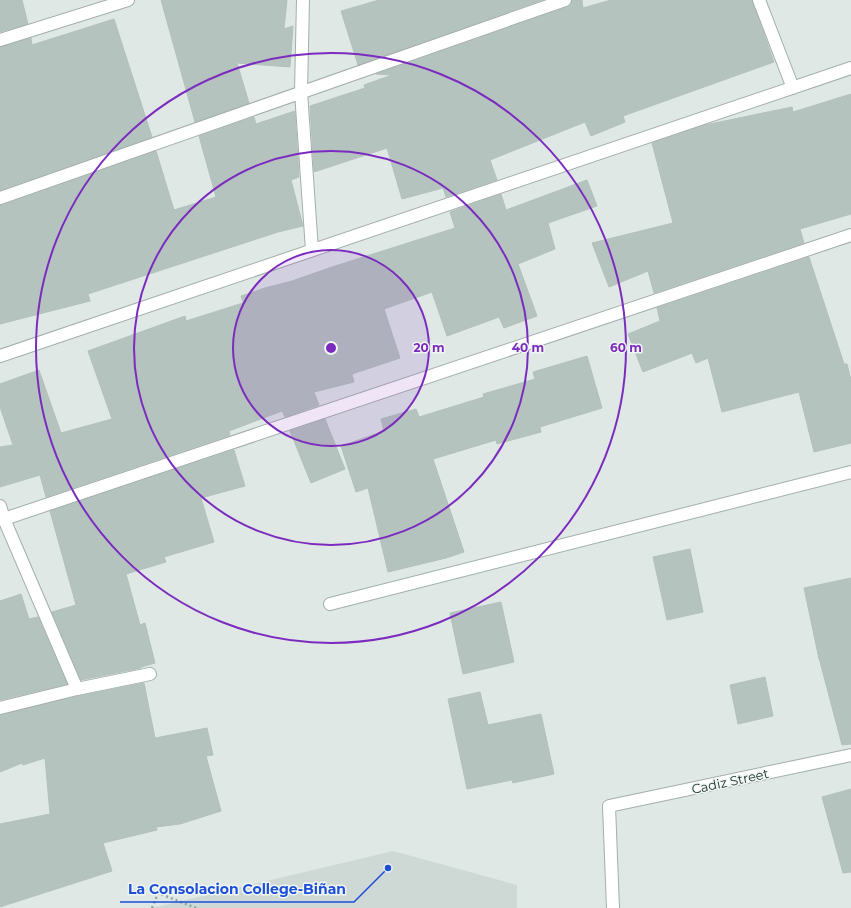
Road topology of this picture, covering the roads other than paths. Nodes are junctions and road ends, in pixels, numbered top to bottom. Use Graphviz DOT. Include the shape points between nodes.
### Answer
graph roads {
  1 [pos="128,0"];
  2 [pos="303,0"];
  3 [pos="565,0"];
  4 [pos="759,0"];
  5 [pos="0,40"];
  6 [pos="851,68"];
  7 [pos="793,88"];
  8 [pos="301,92"];
  9 [pos="0,198"];
  10 [pos="851,235"];
  11 [pos="312,250"];
  12 [pos="0,356"];
  13 [pos="851,472"];
  14 [pos="0,506"];
  15 [pos="4,519"];
  16 [pos="330,604"];
  17 [pos="150,674"];
  18 [pos="77,689"];
  19 [pos="0,708"];
  20 [pos="851,756"];
  21 [pos="613,908"];
  1 -- 5 [label="street"];
  2 -- 8 [label="street"];
  3 -- 8 [label="street"];
  4 -- 7 [label="street"];
  6 -- 7 [label="street"];
  7 -- 11 [label="street"];
  8 -- 9 [label="street"];
  8 -- 11 [label="street"];
  10 -- 15 [label="street"];
  11 -- 12 [label="street"];
  13 -- 16 [label="street"];
  14 -- 15 [label="street"];
  15 -- 18 [label="street"];
  17 -- 18 [label="street"];
  18 -- 19 [label="street"];
  20 -- 21 [label="street, Cadiz Street" via="609,806"];
}
